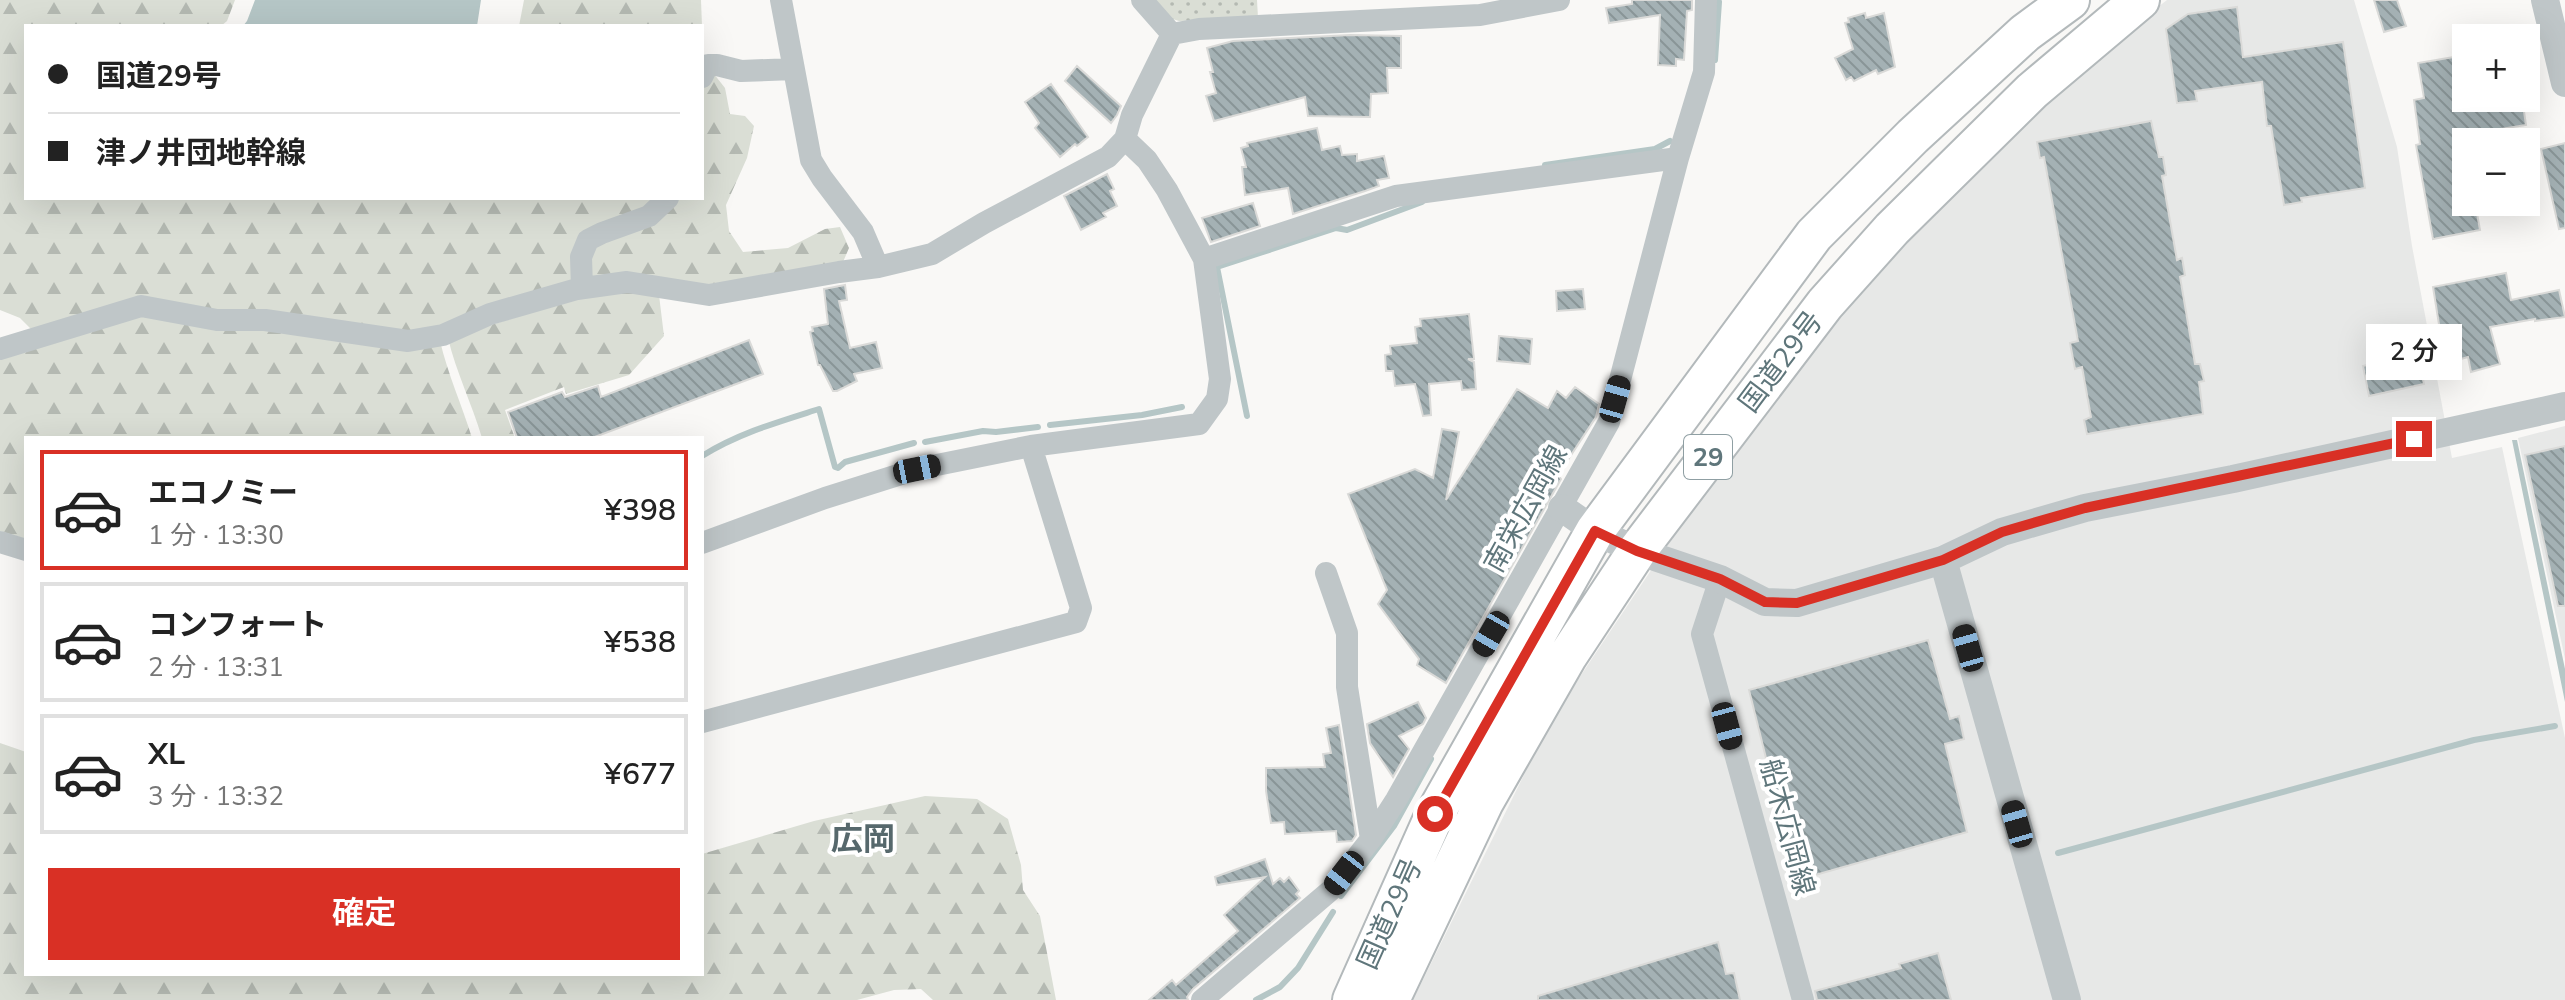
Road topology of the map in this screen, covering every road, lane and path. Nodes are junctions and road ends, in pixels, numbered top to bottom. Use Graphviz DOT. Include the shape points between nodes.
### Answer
graph roads {
  1 [pos="781,0"];
  2 [pos="1142,0"];
  3 [pos="1559,0"];
  4 [pos="1706,0"];
  5 [pos="2070,0"];
  6 [pos="2140,0"];
  7 [pos="2545,0"];
  8 [pos="1172,34"];
  9 [pos="794,69"];
  10 [pos="704,73"];
  11 [pos="2565,83"];
  12 [pos="1125,139"];
  13 [pos="1678,158"];
  14 [pos="666,200"];
  15 [pos="1204,259"];
  16 [pos="878,267"];
  17 [pos="582,288"];
  18 [pos="0,349"];
  19 [pos="2565,406"];
  20 [pos="1031,446"];
  21 [pos="1562,508"];
  22 [pos="1595,531"];
  23 [pos="0,542"];
  24 [pos="704,542"];
  25 [pos="24,549"];
  26 [pos="1637,551"];
  27 [pos="1943,560"];
  28 [pos="1326,573"];
  29 [pos="1720,579"];
  30 [pos="704,721"];
  31 [pos="1371,839"];
  32 [pos="1202,1000"];
  33 [pos="1352,1000"];
  34 [pos="1390,1000"];
  35 [pos="1803,1000"];
  36 [pos="2067,1000"];
  1 -- 9 [label="street"];
  2 -- 8 [label="street"];
  3 -- 8 [label="street" via="1480,15"];
  4 -- 13 [label="street, 南栄広岡線" via="1704,72"];
  5 -- 22 [label="highway, 国道29号 / 29" via="2025,33 1814,235"];
  6 -- 26 [label="highway, 国道29号 / 29" via="2032,91 1892,229 1825,304"];
  7 -- 11 [label="street"];
  8 -- 12 [label="street"];
  9 -- 10 [label="street" via="741,71 708,65"];
  9 -- 16 [label="street" via="811,160 863,232"];
  12 -- 15 [label="street" via="1167,190"];
  12 -- 16 [label="street" via="1108,157 932,254"];
  13 -- 15 [label="street" via="1396,196"];
  13 -- 21 [label="street, 南栄広岡線" via="1609,422"];
  14 -- 17 [label="street" via="649,216 588,240 581,257"];
  15 -- 20 [label="street" via="1220,379 1217,399 1199,424"];
  16 -- 17 [label="street" via="709,295 627,282"];
  17 -- 18 [label="street" via="490,314 443,335 408,341 265,320 217,320 141,306"];
  19 -- 27 [label="street" via="2085,508 2002,532"];
  20 -- 24 [label="street" via="917,469"];
  20 -- 30 [label="street" via="1081,608 1076,622"];
  21 -- 22 [label="street"];
  21 -- 31 [label="street, 南栄広岡線"];
  22 -- 26 [label="street"];
  22 -- 33 [label="highway, 国道29号 / 29" via="1435,814"];
  23 -- 25 [label="street"];
  26 -- 29 [label="street"];
  26 -- 34 [label="highway, 国道29号 / 29" via="1567,657 1484,802"];
  27 -- 29 [label="street" via="1797,603 1765,602"];
  27 -- 36 [label="street"];
  28 -- 31 [label="street" via="1347,633 1347,687"];
  29 -- 35 [label="street, 船木広岡線" via="1702,634"];
  31 -- 32 [label="street, 南栄広岡線" via="1331,890"];
}
